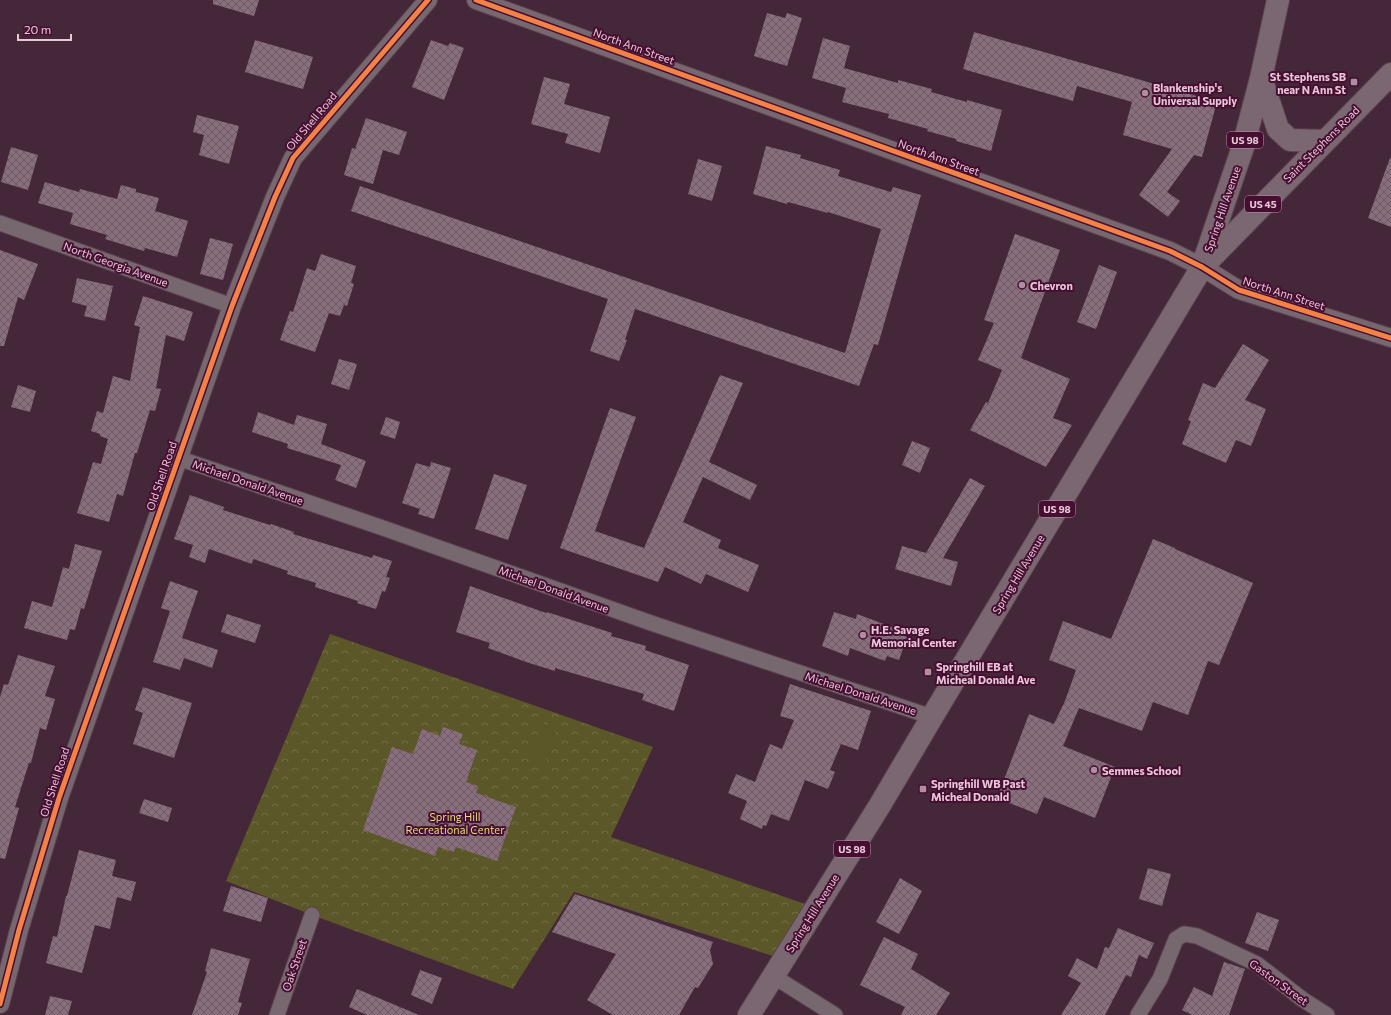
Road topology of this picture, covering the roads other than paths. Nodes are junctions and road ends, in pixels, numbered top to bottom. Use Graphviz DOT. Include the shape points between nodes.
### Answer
graph roads {
  1 [pos="428,0"];
  2 [pos="476,0"];
  3 [pos="1278,0"];
  4 [pos="1391,74"];
  5 [pos="1261,78"];
  6 [pos="1325,141"];
  7 [pos="0,222"];
  8 [pos="1202,267"];
  9 [pos="232,306"];
  10 [pos="1391,338"];
  11 [pos="178,458"];
  12 [pos="932,717"];
  13 [pos="312,915"];
  14 [pos="773,976"];
  15 [pos="0,1004"];
  16 [pos="277,1015"];
  17 [pos="749,1015"];
  18 [pos="835,1015"];
  19 [pos="1138,1015"];
  20 [pos="1327,1015"];
  1 -- 9 [label="street, Old Shell Road" via="293,158"];
  2 -- 8 [label="street, North Ann Street" via="1170,251"];
  3 -- 5 [label="main road, Spring Hill Avenue / US 98"];
  4 -- 6 [label="main road, Saint Stephens Road / US 45"];
  5 -- 6 [label="main road" via="1278,129 1290,140"];
  5 -- 8 [label="main road, Spring Hill Avenue / US 98" via="1243,147"];
  6 -- 8 [label="main road, Saint Stephens Road / US 45"];
  7 -- 9 [label="street, North Georgia Avenue"];
  8 -- 10 [label="street, North Ann Street" via="1238,290"];
  8 -- 12 [label="main road, Spring Hill Avenue / US 98"];
  9 -- 11 [label="street, Old Shell Road"];
  11 -- 12 [label="street, Michael Donald Avenue" via="651,623"];
  11 -- 15 [label="street, Old Shell Road" via="59,798 19,930"];
  12 -- 14 [label="main road, Spring Hill Avenue / US 98"];
  13 -- 16 [label="street, Oak Street"];
  14 -- 17 [label="main road, Spring Hill Avenue / US 98"];
  14 -- 18 [label="street"];
  19 -- 20 [label="street, Gaston Street" via="1160,979 1176,939 1184,934 1197,936 1257,964"];
}
